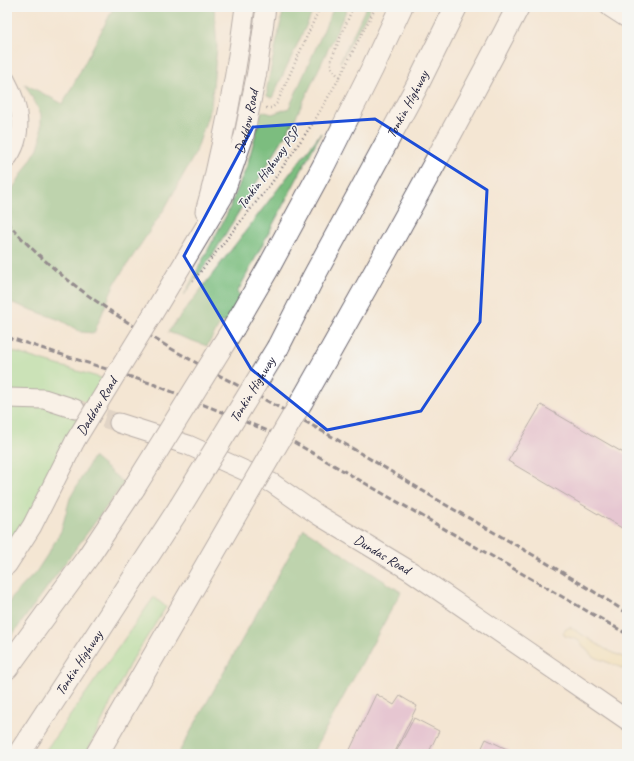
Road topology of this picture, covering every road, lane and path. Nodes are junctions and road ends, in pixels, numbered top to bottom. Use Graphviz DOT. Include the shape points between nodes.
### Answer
graph roads {
  1 [pos="245,7"];
  2 [pos="266,7"];
  3 [pos="320,7"];
  4 [pos="353,7"];
  5 [pos="376,7"];
  6 [pos="401,7"];
  7 [pos="456,7"];
  8 [pos="502,7"];
  9 [pos="518,7"];
  10 [pos="610,7"];
  11 [pos="627,18"];
  12 [pos="340,77"];
  13 [pos="7,79"];
  14 [pos="262,104"];
  15 [pos="7,161"];
  16 [pos="191,250"];
  17 [pos="374,274"];
  18 [pos="192,283"];
  19 [pos="7,398"];
  20 [pos="75,409"];
  21 [pos="119,423"];
  22 [pos="7,565"];
  23 [pos="7,668"];
  24 [pos="627,720"];
  25 [pos="19,754"];
  26 [pos="97,754"];
  1 -- 16 [label="main road, Daddow Road" via="237,64 210,196"];
  2 -- 16 [label="main road, Daddow Road" via="257,72 244,136 223,197"];
  3 -- 14 [label="path" via="277,103 272,108"];
  4 -- 12 [label="path" via="331,60 330,67"];
  5 -- 12 [label="path, Tonkin Highway PSP"];
  6 -- 23 [label="highway, bridge" via="324,165 234,327 134,488 88,557"];
  7 -- 25 [label="highway, Tonkin Highway, bridge" via="416,88 278,347 180,507"];
  8 -- 17 [label="highway" via="433,157"];
  9 -- 17 [label="highway"];
  10 -- 11 [label="main road"];
  12 -- 18 [label="path, Tonkin Highway PSP" via="313,123 273,181"];
  13 -- 15 [label="street" via="17,101 20,122 18,140"];
  16 -- 22 [label="main road, Daddow Road, bridge" via="75,441 32,526"];
  17 -- 26 [label="highway, bridge"];
  19 -- 20 [label="main road" via="44,399"];
  21 -- 24 [label="main road, Dundas Road" via="188,445 272,482 318,515 412,572"];
}
